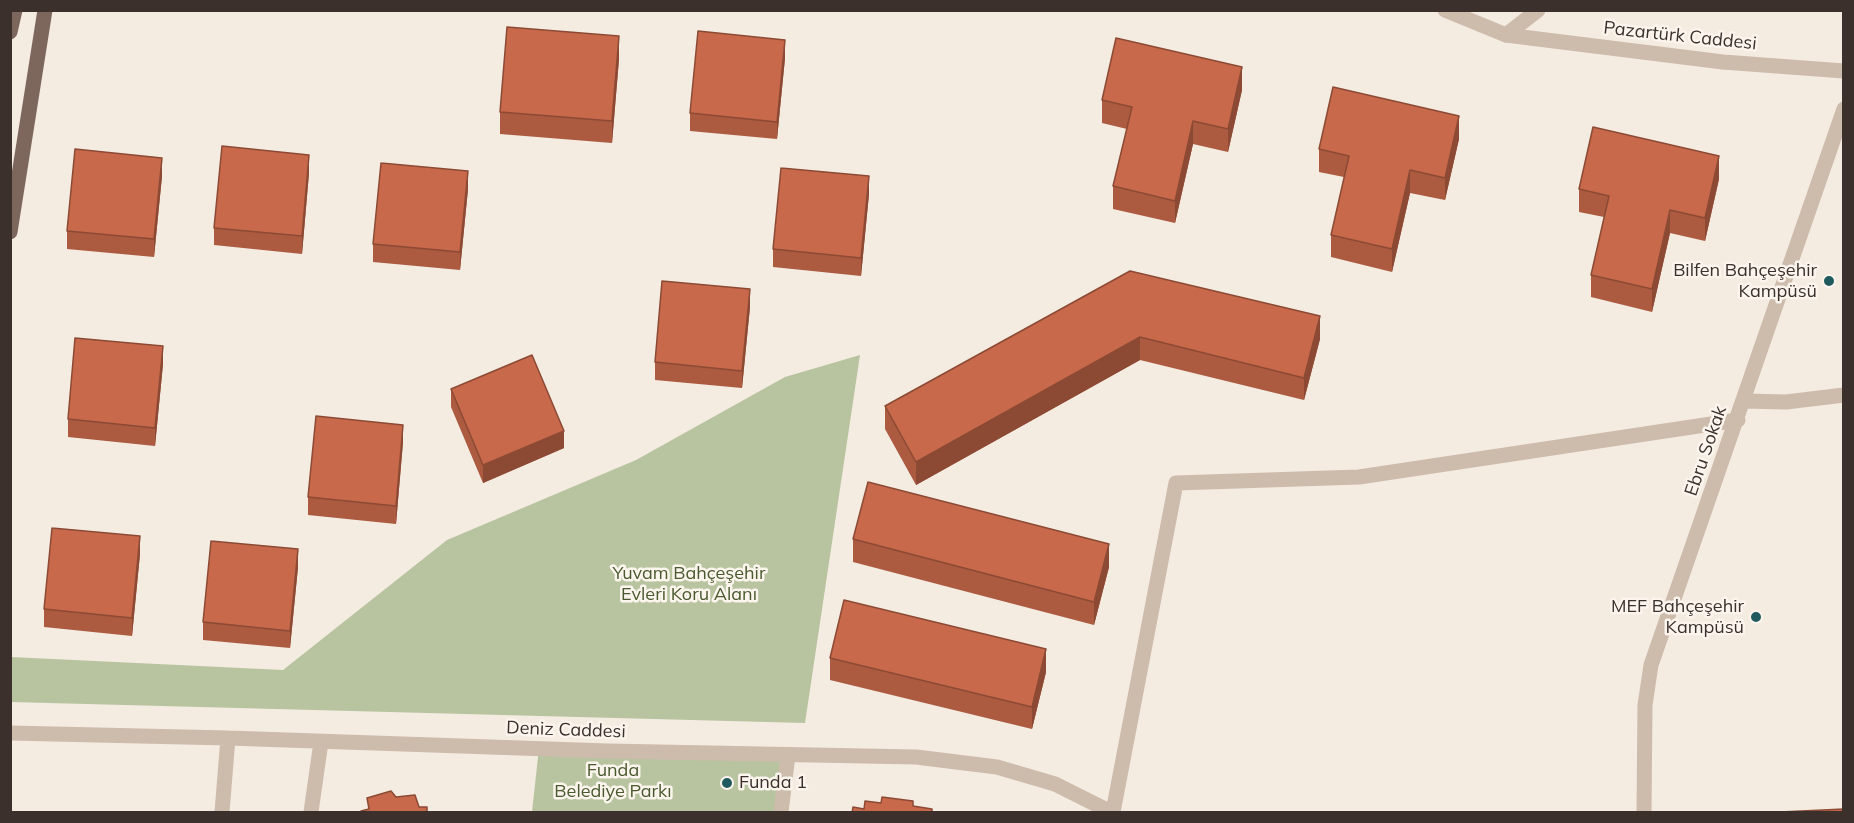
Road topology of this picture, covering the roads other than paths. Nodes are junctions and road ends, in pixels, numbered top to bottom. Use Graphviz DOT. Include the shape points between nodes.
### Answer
graph roads {
  1 [pos="15,10"];
  2 [pos="45,10"];
  3 [pos="1445,10"];
  4 [pos="1538,10"];
  5 [pos="10,32"];
  6 [pos="1506,35"];
  7 [pos="1844,71"];
  8 [pos="1844,109"];
  9 [pos="10,232"];
  10 [pos="1844,395"];
  11 [pos="1744,401"];
  12 [pos="1738,420"];
  13 [pos="10,733"];
  14 [pos="228,738"];
  15 [pos="321,742"];
  16 [pos="788,754"];
  17 [pos="222,813"];
  18 [pos="311,813"];
  19 [pos="781,813"];
  20 [pos="1112,813"];
  21 [pos="1644,813"];
  1 -- 5 [label="main road"];
  2 -- 9 [label="main road"];
  3 -- 6 [label="street, Pazartürk Caddesi"];
  4 -- 6 [label="street"];
  6 -- 7 [label="street, Pazartürk Caddesi" via="1723,62"];
  8 -- 11 [label="street, Ebru Sokak"];
  10 -- 11 [label="street" via="1786,402"];
  11 -- 12 [label="street, Ebru Sokak"];
  12 -- 20 [label="street" via="1359,477 1176,483"];
  12 -- 21 [label="street, Ebru Sokak" via="1651,665 1645,705"];
  13 -- 14 [label="street, Deniz Caddesi"];
  14 -- 15 [label="street, Deniz Caddesi"];
  14 -- 17 [label="street"];
  15 -- 16 [label="street, Deniz Caddesi"];
  15 -- 18 [label="street"];
  16 -- 19 [label="street"];
  16 -- 20 [label="street, Deniz Caddesi" via="916,757 997,767 1055,784"];
}
